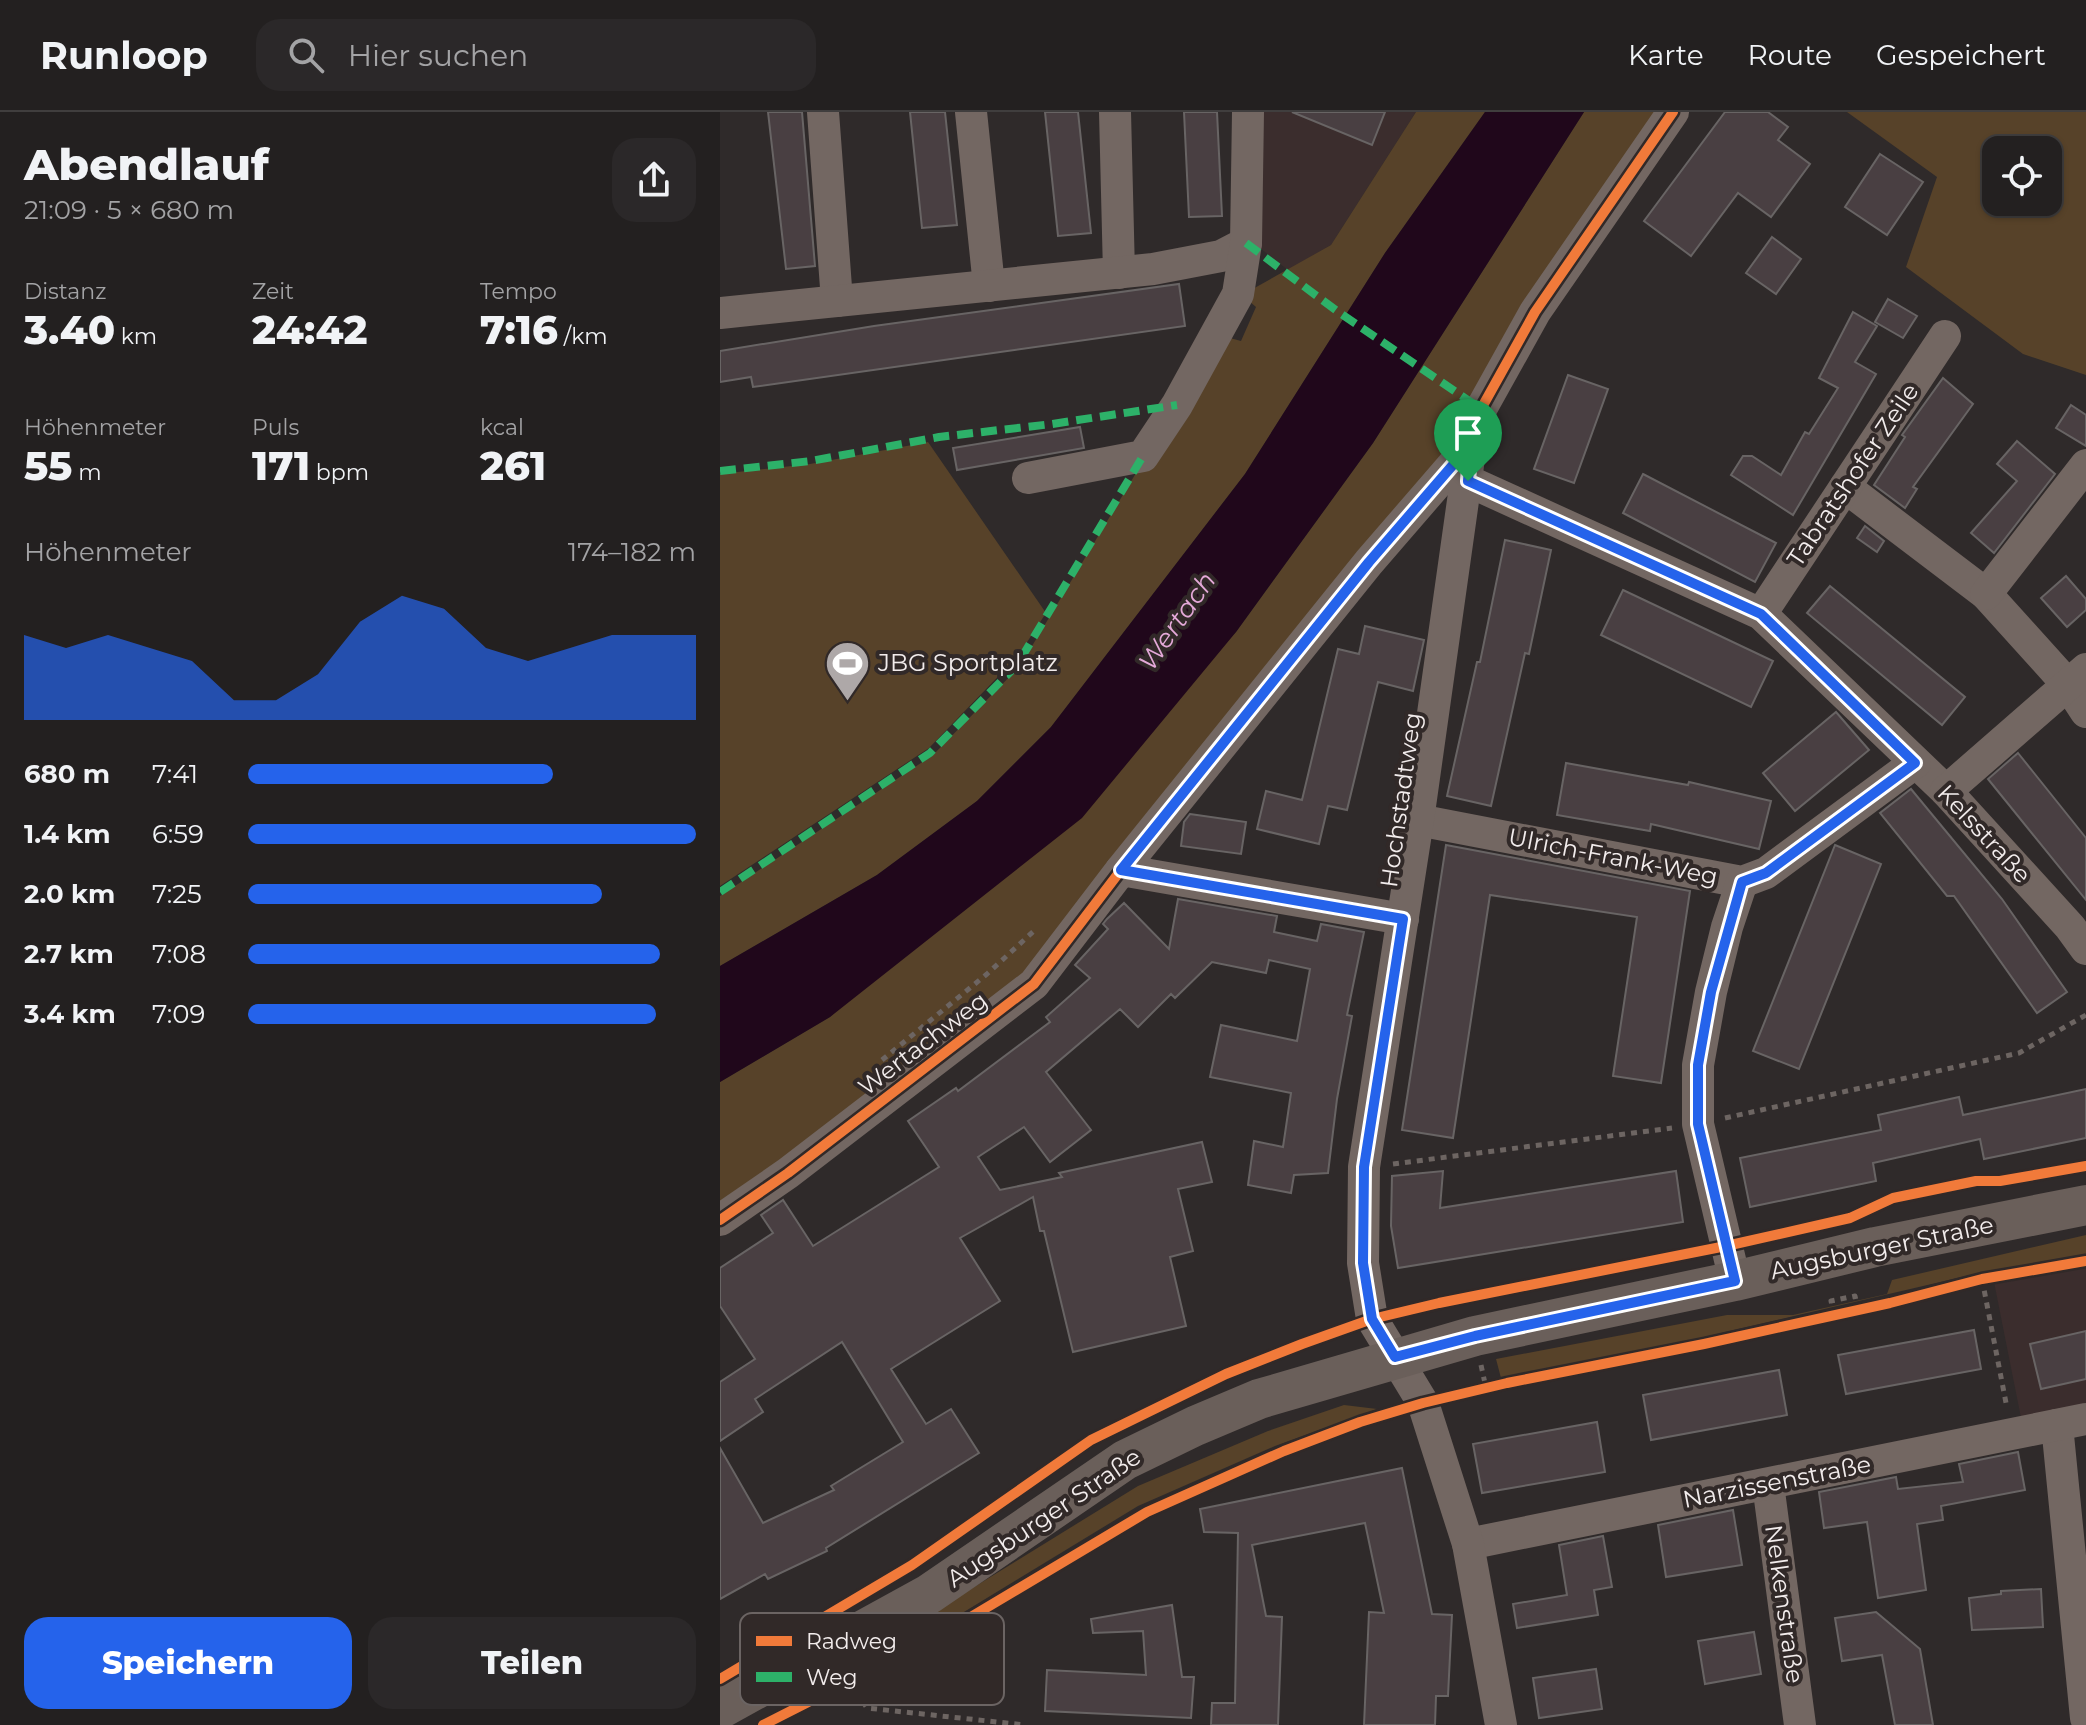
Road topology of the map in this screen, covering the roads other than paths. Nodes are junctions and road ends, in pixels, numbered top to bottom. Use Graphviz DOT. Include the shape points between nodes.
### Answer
graph roads {
  1 [pos="823,112"];
  2 [pos="971,112"];
  3 [pos="1115,112"];
  4 [pos="1248,112"];
  5 [pos="1673,112"];
  6 [pos="1246,243"];
  7 [pos="1119,273"];
  8 [pos="989,286"];
  9 [pos="837,301"];
  10 [pos="720,313"];
  11 [pos="1945,336"];
  12 [pos="1471,444"];
  13 [pos="2086,465"];
  14 [pos="1028,478"];
  15 [pos="1468,481"];
  16 [pos="1845,487"];
  17 [pos="1986,594"];
  18 [pos="1761,614"];
  19 [pos="2080,689"];
  20 [pos="1915,763"];
  21 [pos="1946,791"];
  22 [pos="1418,820"];
  23 [pos="1121,870"];
  24 [pos="1742,882"];
  25 [pos="1403,919"];
  26 [pos="2086,949"];
  27 [pos="2086,1205"];
  28 [pos="720,1220"];
  29 [pos="1735,1281"];
  30 [pos="1395,1357"];
  31 [pos="2072,1422"];
  32 [pos="1768,1484"];
  33 [pos="1468,1544"];
  34 [pos="894,1613"];
  35 [pos="740,1698"];
  36 [pos="720,1709"];
  37 [pos="2086,1718"];
  38 [pos="1501,1725"];
  39 [pos="1800,1725"];
  1 -- 9 [label="street"];
  2 -- 8 [label="street"];
  3 -- 7 [label="street"];
  4 -- 6 [label="street"];
  5 -- 12 [label="street, Hochstadtweg" via="1535,312 1481,409"];
  6 -- 7 [label="street" via="1221,256"];
  6 -- 14 [label="street" via="1238,294 1143,456"];
  7 -- 8 [label="street"];
  8 -- 9 [label="street"];
  9 -- 10 [label="street"];
  11 -- 16 [label="street, Tabratshofer Zeile"];
  12 -- 15 [label="street, Hochstadtweg"];
  12 -- 23 [label="street, Wertachweg"];
  13 -- 17 [label="street"];
  15 -- 18 [label="street, Kelsstraße"];
  15 -- 22 [label="street, Hochstadtweg"];
  16 -- 17 [label="street"];
  16 -- 18 [label="street, Tabratshofer Zeile"];
  17 -- 19 [label="street"];
  18 -- 20 [label="street, Kelsstraße"];
  19 -- 21 [label="street"];
  20 -- 21 [label="street, Kelsstraße"];
  20 -- 24 [label="street, Ulrich-Frank-Weg" via="1766,873"];
  21 -- 26 [label="street, Kelsstraße"];
  22 -- 24 [label="street, Ulrich-Frank-Weg"];
  22 -- 25 [label="street, Hochstadtweg"];
  23 -- 25 [label="street"];
  23 -- 28 [label="street, Wertachweg" via="1034,984"];
  24 -- 29 [label="street" via="1711,992 1698,1065 1698,1124"];
  25 -- 30 [label="street, Hochstadtweg" via="1364,1167 1363,1263 1372,1319"];
  27 -- 29 [label="main road, Augsburger Straße"];
  29 -- 30 [label="main road, Augsburger Straße"];
  30 -- 33 [label="street, Hochstadtweg" via="1423,1403"];
  30 -- 34 [label="main road, Augsburger Straße" via="1259,1399 1125,1460"];
  31 -- 32 [label="street, Narzissenstraße"];
  31 -- 37 [label="street"];
  32 -- 33 [label="street, Narzissenstraße"];
  32 -- 39 [label="street, Nelkenstraße"];
  33 -- 38 [label="street, Hochstadtweg"];
  35 -- 36 [label="main road, Augsburger Straße"];
}
